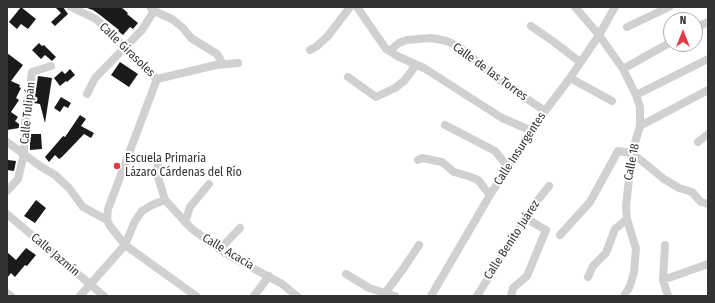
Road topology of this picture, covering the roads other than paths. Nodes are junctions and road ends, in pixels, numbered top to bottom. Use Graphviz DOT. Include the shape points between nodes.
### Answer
graph roads {
  1 [pos="71,7"];
  2 [pos="350,7"];
  3 [pos="357,7"];
  4 [pos="575,7"];
  5 [pos="615,7"];
  6 [pos="669,7"];
  7 [pos="152,9"];
  8 [pos="530,26"];
  9 [pos="628,27"];
  10 [pos="599,35"];
  11 [pos="663,46"];
  12 [pos="125,47"];
  13 [pos="310,50"];
  14 [pos="389,51"];
  15 [pos="708,59"];
  16 [pos="580,62"];
  17 [pos="238,63"];
  18 [pos="223,64"];
  19 [pos="416,65"];
  20 [pos="51,66"];
  21 [pos="623,69"];
  22 [pos="348,77"];
  23 [pos="570,78"];
  24 [pos="157,79"];
  25 [pos="708,90"];
  26 [pos="88,94"];
  27 [pos="636,95"];
  28 [pos="612,101"];
  29 [pos="545,111"];
  30 [pos="445,125"];
  31 [pos="640,126"];
  32 [pos="532,131"];
  33 [pos="708,134"];
  34 [pos="7,142"];
  35 [pos="698,142"];
  36 [pos="632,153"];
  37 [pos="24,154"];
  38 [pos="418,160"];
  39 [pos="158,164"];
  40 [pos="508,167"];
  41 [pos="209,184"];
  42 [pos="548,186"];
  43 [pos="7,191"];
  44 [pos="490,194"];
  45 [pos="165,200"];
  46 [pos="708,204"];
  47 [pos="7,214"];
  48 [pos="526,218"];
  49 [pos="107,220"];
  50 [pos="627,220"];
  51 [pos="185,222"];
  52 [pos="240,228"];
  53 [pos="560,235"];
  54 [pos="125,244"];
  55 [pos="419,244"];
  56 [pos="665,245"];
  57 [pos="220,249"];
  58 [pos="708,264"];
  59 [pos="346,274"];
  60 [pos="269,276"];
  61 [pos="588,277"];
  62 [pos="663,280"];
  63 [pos="90,285"];
  64 [pos="386,292"];
  65 [pos="7,293"];
  66 [pos="11,296"];
  67 [pos="80,296"];
  68 [pos="104,296"];
  69 [pos="196,296"];
  70 [pos="254,296"];
  71 [pos="297,296"];
  72 [pos="395,296"];
  73 [pos="431,296"];
  74 [pos="476,296"];
  75 [pos="511,296"];
  76 [pos="624,296"];
  77 [pos="668,296"];
  1 -- 12 [label="street, Calle Girasoles" via="96,19"];
  2 -- 13 [label="street" via="328,36"];
  3 -- 14 [label="street"];
  4 -- 10 [label="street, Calle 18"];
  5 -- 10 [label="street, Calle Insurgentes"];
  6 -- 9 [label="street"];
  7 -- 12 [label="street" via="142,30"];
  7 -- 18 [label="street" via="172,19 191,38 217,54"];
  8 -- 16 [label="street"];
  10 -- 16 [label="street, Calle Insurgentes"];
  10 -- 21 [label="street, Calle 18"];
  11 -- 21 [label="street"];
  12 -- 24 [label="street, Calle Girasoles"];
  12 -- 26 [label="street" via="95,78"];
  14 -- 19 [label="street"];
  14 -- 29 [label="street, Calle de las Torres" via="399,42 408,40 431,38 447,41 461,48 495,77"];
  15 -- 27 [label="street"];
  16 -- 23 [label="street, Calle Insurgentes"];
  17 -- 18 [label="street"];
  18 -- 24 [label="street"];
  19 -- 22 [label="street" via="404,81 376,97"];
  19 -- 32 [label="street" via="502,118"];
  20 -- 37 [label="street, Calle Tulipán" via="32,72 24,130"];
  21 -- 27 [label="street, Calle 18"];
  23 -- 28 [label="street"];
  23 -- 29 [label="street, Calle Insurgentes"];
  24 -- 49 [label="street, Calle Girasoles" via="108,209"];
  25 -- 31 [label="street"];
  27 -- 31 [label="street, Calle 18" via="640,107"];
  29 -- 32 [label="street, Calle Insurgentes"];
  30 -- 40 [label="street" via="495,151"];
  31 -- 36 [label="street, Calle 18"];
  32 -- 40 [label="street, Calle Insurgentes"];
  33 -- 35 [label="street"];
  34 -- 37 [label="street"];
  36 -- 46 [label="street" via="664,179 692,192 701,202"];
  36 -- 50 [label="street, Calle 18" via="626,206"];
  36 -- 53 [label="street" via="620,150 616,152 590,202"];
  37 -- 43 [label="street, Calle Tulipán" via="18,179"];
  37 -- 49 [label="street" via="55,175 83,207"];
  38 -- 44 [label="street" via="422,158 442,162 454,172 478,180"];
  39 -- 45 [label="street" via="158,177"];
  40 -- 44 [label="street, Calle Insurgentes"];
  41 -- 51 [label="street" via="190,207"];
  42 -- 48 [label="street, Calle Benito Juárez"];
  44 -- 73 [label="street, Calle Insurgentes"];
  45 -- 51 [label="street, Calle Acacia"];
  45 -- 54 [label="street" via="142,212"];
  47 -- 63 [label="street, Calle Jazmín"];
  48 -- 74 [label="street, Calle Benito Juárez"];
  48 -- 75 [label="street" via="546,230 527,276 513,288"];
  49 -- 54 [label="street"];
  50 -- 61 [label="street" via="615,229 606,253 593,266"];
  50 -- 76 [label="street, Calle 18" via="636,249 634,272"];
  51 -- 57 [label="street, Calle Acacia"];
  52 -- 57 [label="street"];
  54 -- 63 [label="street"];
  54 -- 69 [label="street"];
  55 -- 64 [label="street"];
  56 -- 62 [label="street"];
  57 -- 60 [label="street, Calle Acacia"];
  58 -- 62 [label="street"];
  59 -- 64 [label="street" via="369,288"];
  60 -- 70 [label="street"];
  60 -- 71 [label="street, Calle Acacia"];
  62 -- 77 [label="street"];
  63 -- 67 [label="street"];
  63 -- 68 [label="street, Calle Jazmín"];
  64 -- 72 [label="street"];
  65 -- 66 [label="street"];
}
